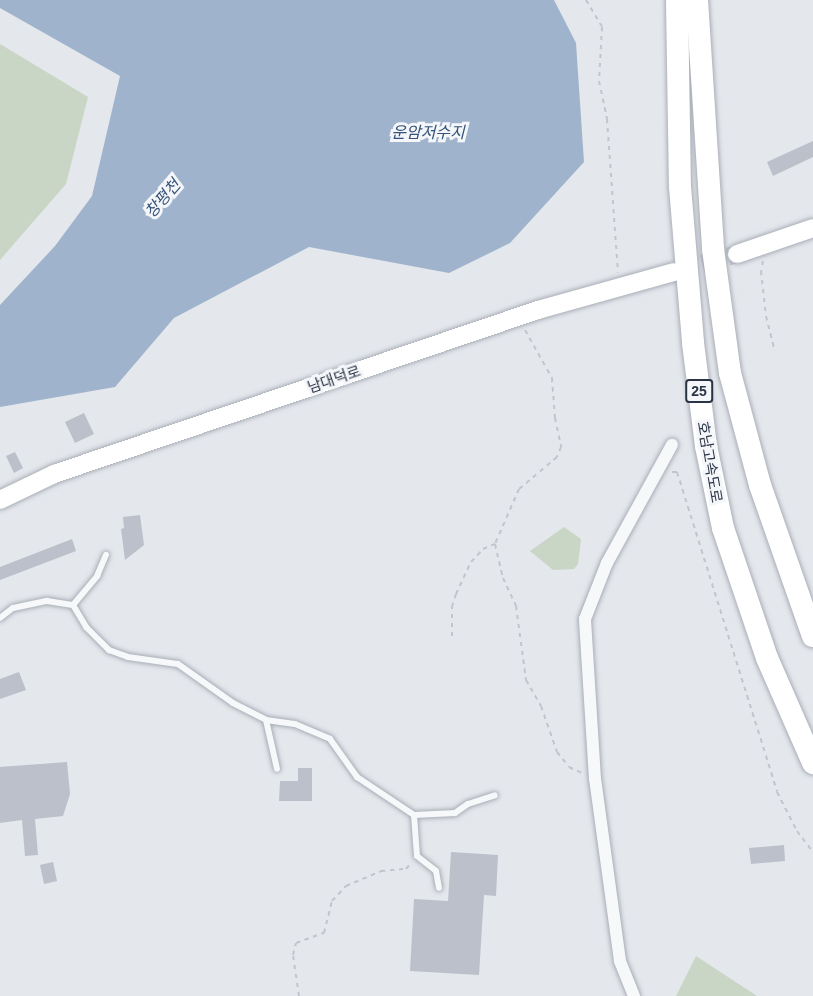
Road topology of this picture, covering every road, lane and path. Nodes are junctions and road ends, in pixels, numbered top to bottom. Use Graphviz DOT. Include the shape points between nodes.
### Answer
graph roads {
  1 [pos="586,0"];
  2 [pos="676,0"];
  3 [pos="697,0"];
  4 [pos="813,228"];
  5 [pos="767,244"];
  6 [pos="737,254"];
  7 [pos="674,272"];
  8 [pos="618,288"];
  9 [pos="519,317"];
  10 [pos="774,349"];
  11 [pos="672,445"];
  12 [pos="657,473"];
  13 [pos="0,500"];
  14 [pos="495,544"];
  15 [pos="106,555"];
  16 [pos="73,605"];
  17 [pos="0,618"];
  18 [pos="452,636"];
  19 [pos="813,636"];
  20 [pos="266,720"];
  21 [pos="813,763"];
  22 [pos="277,769"];
  23 [pos="595,779"];
  24 [pos="495,795"];
  25 [pos="414,815"];
  26 [pos="813,852"];
  27 [pos="417,856"];
  28 [pos="439,888"];
  29 [pos="299,996"];
  30 [pos="634,996"];
  1 -- 8 [label="path" via="602,27 599,81 608,119"];
  2 -- 21 [label="highway, 호남고속도로 / 25" via="680,186 706,446 723,528 767,658"];
  3 -- 19 [label="highway, 25" via="711,229 730,373 760,485"];
  4 -- 5 [label="main road"];
  5 -- 6 [label="main road"];
  5 -- 10 [label="path" via="761,271"];
  7 -- 8 [label="main road, 남대덕로"];
  8 -- 9 [label="main road, 남대덕로"];
  9 -- 13 [label="main road, 남대덕로" via="54,474"];
  9 -- 14 [label="path" via="552,378 561,447 557,457 519,489"];
  11 -- 12 [label="street"];
  12 -- 23 [label="street" via="607,564 585,619"];
  12 -- 26 [label="path" via="677,472 777,792"];
  14 -- 18 [label="path" via="483,549 471,562 456,594"];
  14 -- 23 [label="path" via="503,578 516,606 526,680 541,706 557,752 569,767"];
  15 -- 16 [label="lane" via="97,576"];
  16 -- 17 [label="lane" via="47,601 13,609"];
  16 -- 20 [label="lane" via="86,627 109,650 128,657 178,664 233,703"];
  20 -- 22 [label="lane"];
  20 -- 25 [label="lane" via="295,724 330,739 357,777"];
  23 -- 30 [label="street" via="620,961"];
  24 -- 25 [label="lane" via="455,813"];
  25 -- 27 [label="lane"];
  27 -- 28 [label="lane" via="436,871"];
  27 -- 29 [label="path" via="406,869 381,871 346,886 332,901 324,933 296,943 293,954"];
}
